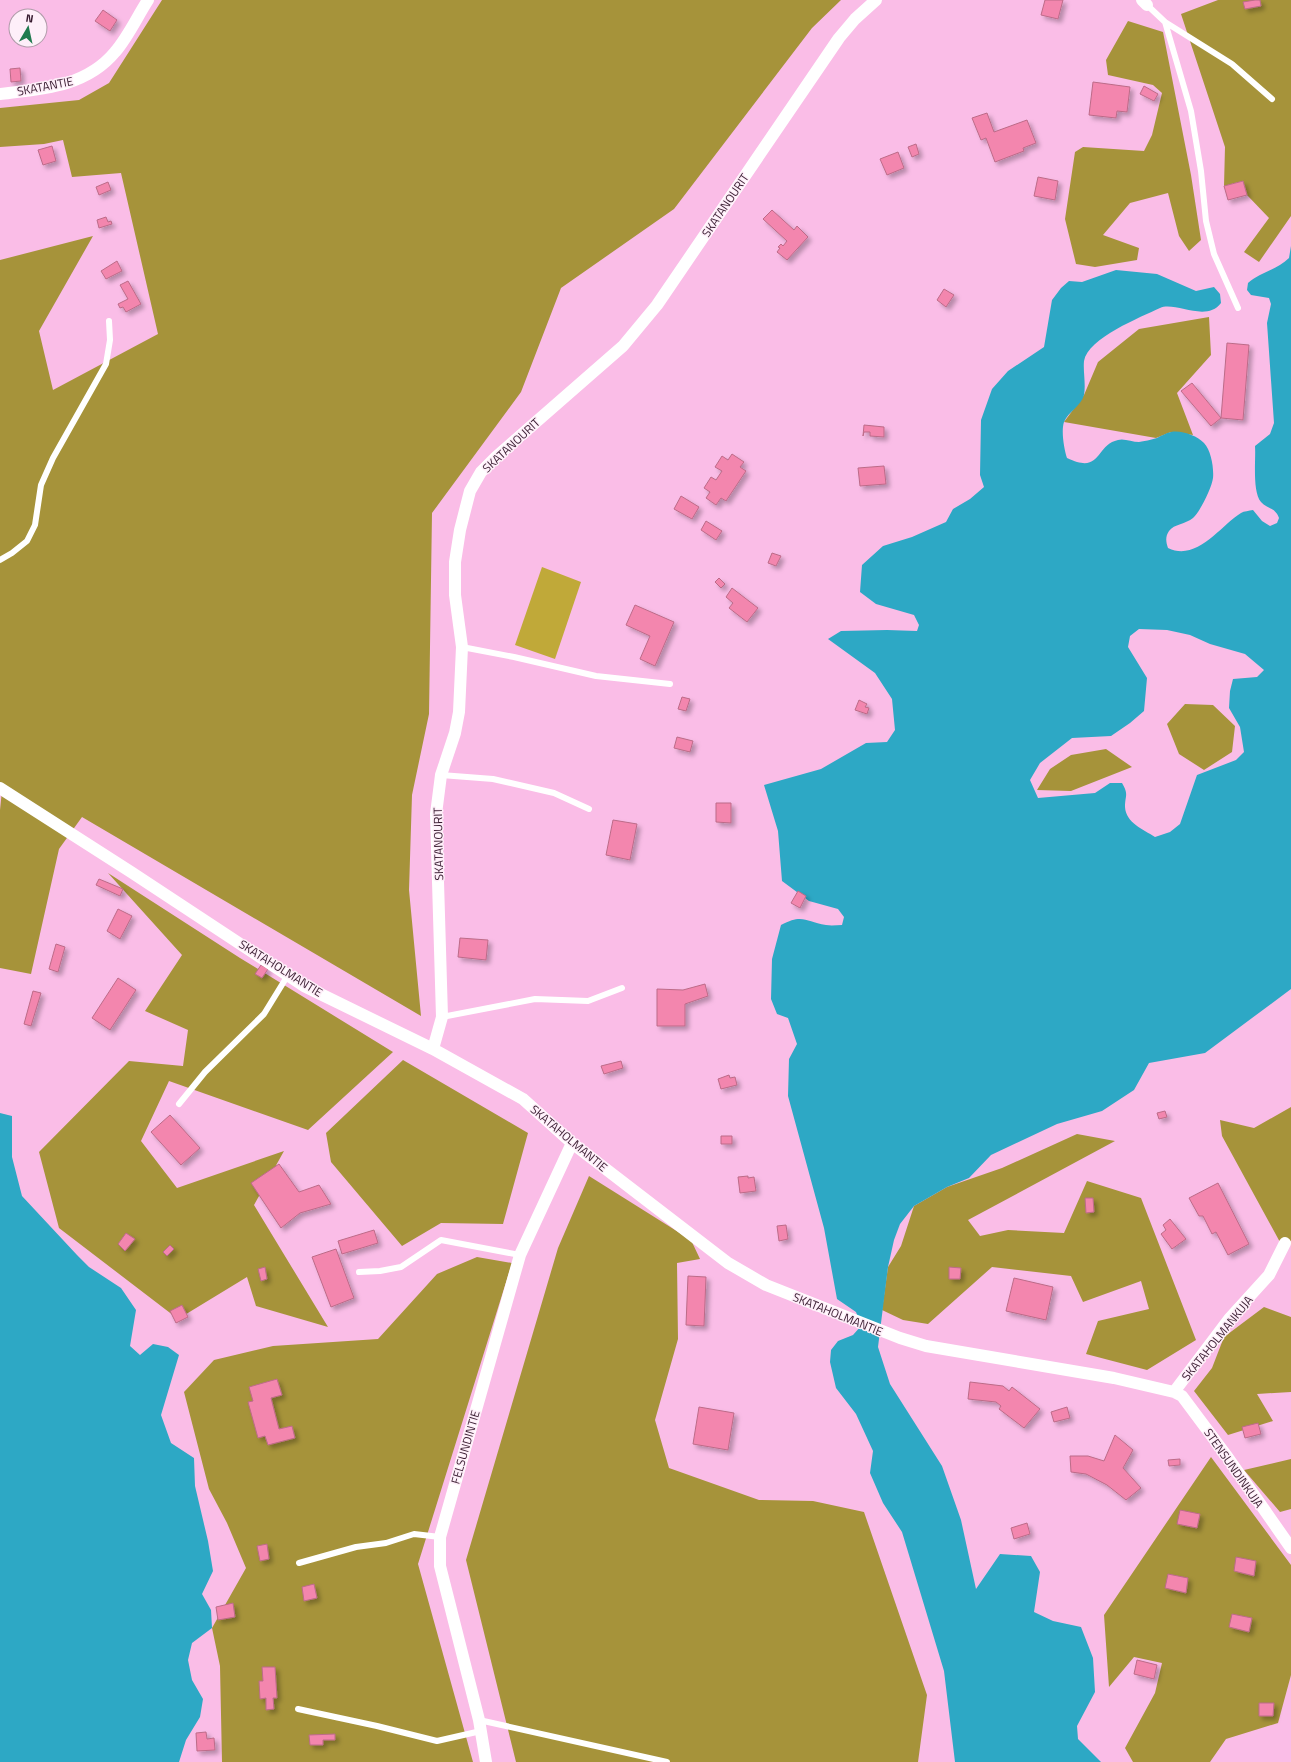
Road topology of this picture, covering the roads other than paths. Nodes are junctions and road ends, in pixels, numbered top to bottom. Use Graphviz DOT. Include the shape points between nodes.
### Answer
graph roads {
  1 [pos="148,0"];
  2 [pos="876,0"];
  3 [pos="1144,2"];
  4 [pos="1165,22"];
  5 [pos="0,94"];
  6 [pos="1272,99"];
  7 [pos="1238,308"];
  8 [pos="109,321"];
  9 [pos="0,560"];
  10 [pos="462,647"];
  11 [pos="670,684"];
  12 [pos="441,775"];
  13 [pos="0,788"];
  14 [pos="589,809"];
  15 [pos="288,975"];
  16 [pos="622,988"];
  17 [pos="442,1017"];
  18 [pos="433,1049"];
  19 [pos="178,1104"];
  20 [pos="572,1142"];
  21 [pos="1285,1243"];
  22 [pos="520,1255"];
  23 [pos="359,1272"];
  24 [pos="1174,1392"];
  25 [pos="440,1537"];
  26 [pos="1291,1548"];
  27 [pos="299,1563"];
  28 [pos="298,1709"];
  29 [pos="480,1726"];
  30 [pos="486,1762"];
  31 [pos="667,1762"];
  1 -- 5 [label="street, SKATANTIE" via="115,52 91,74 59,86"];
  2 -- 10 [label="street, SKATANOURIT" via="839,38 657,305 623,346 496,456 481,472 470,491 455,562 455,595"];
  3 -- 4 [label="lane"];
  4 -- 6 [label="lane" via="1232,64"];
  4 -- 7 [label="lane" via="1191,111 1206,221 1214,254"];
  8 -- 9 [label="lane" via="110,340 106,364 53,458 41,485 35,524 27,541"];
  10 -- 11 [label="lane" via="596,676"];
  10 -- 12 [label="street, SKATANOURIT" via="459,712"];
  12 -- 14 [label="lane" via="493,779 554,793"];
  12 -- 17 [label="street, SKATANOURIT" via="436,814"];
  13 -- 15 [label="street, SKATAHOLMANTIE"];
  15 -- 18 [label="street, SKATAHOLMANTIE" via="304,986"];
  15 -- 19 [label="lane" via="264,1014 205,1072"];
  16 -- 17 [label="lane" via="588,1000 535,999"];
  17 -- 18 [label="street, SKATANOURIT"];
  18 -- 20 [label="street, SKATAHOLMANTIE" via="523,1099"];
  20 -- 22 [label="street, FELSUNDINTIE"];
  20 -- 24 [label="street, SKATAHOLMANTIE" via="728,1264 766,1285 926,1346 1106,1377"];
  21 -- 24 [label="street, SKATAHOLMANKUJA" via="1269,1275 1229,1319"];
  22 -- 23 [label="lane" via="441,1240 401,1267"];
  22 -- 25 [label="street, FELSUNDINTIE"];
  24 -- 26 [label="street, STENSUNDINKUJA" via="1182,1396 1226,1454"];
  25 -- 27 [label="lane" via="414,1534"];
  25 -- 29 [label="street, FELSUNDINTIE" via="440,1566"];
  28 -- 29 [label="lane" via="437,1741"];
  29 -- 30 [label="street, FELSUNDINTIE"];
  29 -- 31 [label="lane"];
}
